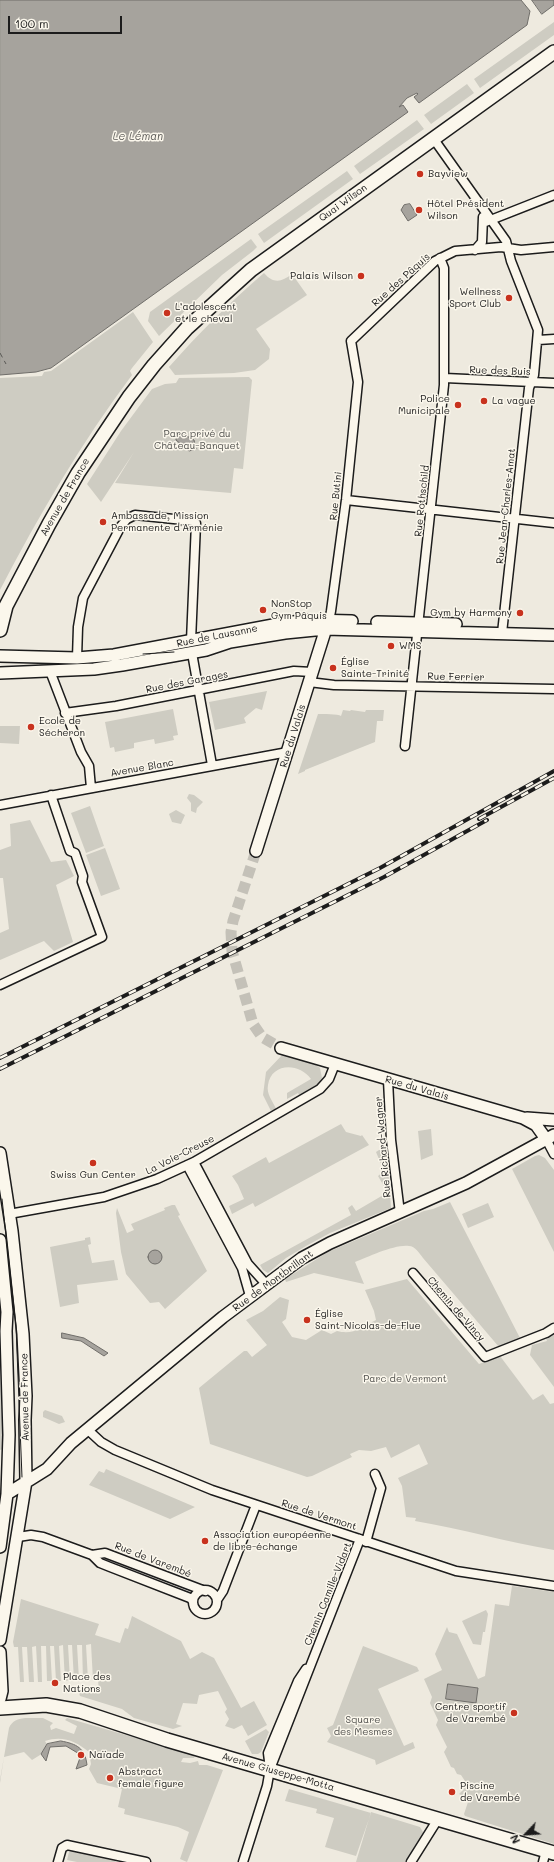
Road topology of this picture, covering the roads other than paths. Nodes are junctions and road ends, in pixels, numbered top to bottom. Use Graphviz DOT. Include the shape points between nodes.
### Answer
graph roads {
  1 [pos="554,52"];
  2 [pos="433,138"];
  3 [pos="554,195"];
  4 [pos="484,208"];
  5 [pos="492,220"];
  6 [pos="483,223"];
  7 [pos="554,247"];
  8 [pos="508,249"];
  9 [pos="475,250"];
  10 [pos="440,258"];
  11 [pos="554,339"];
  12 [pos="538,340"];
  13 [pos="358,372"];
  14 [pos="148,373"];
  15 [pos="445,378"];
  16 [pos="532,382"];
  17 [pos="554,383"];
  18 [pos="346,500"];
  19 [pos="431,511"];
  20 [pos="515,519"];
  21 [pos="554,523"];
  22 [pos="3,610"];
  23 [pos="327,625"];
  24 [pos="417,627"];
  25 [pos="554,628"];
  26 [pos="0,630"];
  27 [pos="502,630"];
  28 [pos="554,635"];
  29 [pos="191,641"];
  30 [pos="192,653"];
  31 [pos="0,656"];
  32 [pos="77,658"];
  33 [pos="50,671"];
  34 [pos="0,673"];
  35 [pos="311,677"];
  36 [pos="411,687"];
  37 [pos="199,689"];
  38 [pos="554,689"];
  39 [pos="65,713"];
  40 [pos="405,746"];
  41 [pos="288,752"];
  42 [pos="212,765"];
  43 [pos="91,788"];
  44 [pos="51,795"];
  45 [pos="0,805"];
  46 [pos="256,851"];
  47 [pos="0,985"];
  48 [pos="281,1048"];
  49 [pos="335,1064"];
  50 [pos="388,1080"];
  51 [pos="524,1118"];
  52 [pos="554,1120"];
  53 [pos="550,1137"];
  54 [pos="0,1153"];
  55 [pos="554,1154"];
  56 [pos="190,1163"];
  57 [pos="400,1213"];
  58 [pos="4,1215"];
  59 [pos="0,1240"];
  60 [pos="243,1262"];
  61 [pos="413,1273"];
  62 [pos="266,1284"];
  63 [pos="250,1296"];
  64 [pos="554,1328"];
  65 [pos="88,1430"];
  66 [pos="375,1474"];
  67 [pos="26,1481"];
  68 [pos="8,1494"];
  69 [pos="256,1505"];
  70 [pos="18,1536"];
  71 [pos="363,1540"];
  72 [pos="0,1548"];
  73 [pos="92,1556"];
  74 [pos="554,1586"];
  75 [pos="205,1591"];
  76 [pos="217,1600"];
  77 [pos="194,1601"];
  78 [pos="0,1640"];
  79 [pos="0,1652"];
  80 [pos="0,1699"];
  81 [pos="0,1708"];
  82 [pos="270,1769"];
  83 [pos="438,1819"];
  84 [pos="548,1855"];
  85 [pos="124,1859"];
  86 [pos="58,1862"];
  87 [pos="146,1862"];
  88 [pos="243,1862"];
  89 [pos="411,1862"];
  1 -- 2 [label="main road, Quai Wilson"];
  2 -- 4 [label="street, Rue Jean-Charles-Amat"];
  2 -- 14 [label="main road, Quai Wilson" via="251,270 191,324"];
  3 -- 5 [label="street"];
  4 -- 5 [label="street, Rue Jean-Charles-Amat"];
  4 -- 6 [label="street"];
  5 -- 6 [label="street"];
  5 -- 8 [label="street, Rue Jean-Charles-Amat" via="503,235"];
  6 -- 9 [label="street" via="482,242"];
  7 -- 8 [label="street, Rue des Pâquis"];
  8 -- 9 [label="street, Rue des Pâquis"];
  8 -- 12 [label="street, Rue Jean-Charles-Amat" via="536,322"];
  9 -- 10 [label="street, Rue des Pâquis" via="455,251"];
  10 -- 13 [label="street, Rue des Pâquis" via="351,340"];
  10 -- 15 [label="street, Rue Rothschild" via="444,268"];
  11 -- 12 [label="street"];
  12 -- 16 [label="street, Rue Jean-Charles-Amat"];
  13 -- 18 [label="street, Rue Butini"];
  14 -- 22 [label="main road, Avenue de France" via="78,473"];
  15 -- 16 [label="street, Rue des Buis"];
  15 -- 19 [label="street, Rue Rothschild"];
  16 -- 17 [label="street, Rue des Buis"];
  16 -- 20 [label="street, Rue Jean-Charles-Amat" via="529,388"];
  18 -- 19 [label="street"];
  18 -- 23 [label="street, Rue Butini" via="332,611"];
  19 -- 20 [label="street"];
  19 -- 24 [label="street, Rue Rothschild"];
  20 -- 21 [label="street"];
  20 -- 27 [label="street, Rue Jean-Charles-Amat"];
  22 -- 26 [label="main road, Avenue de France"];
  23 -- 24 [label="main road"];
  23 -- 29 [label="main road, Rue de Lausanne" via="308,620"];
  23 -- 30 [label="main road, Rue de Lausanne" via="225,643 210,650"];
  23 -- 35 [label="main road, Rue du Valais"];
  24 -- 27 [label="main road"];
  24 -- 36 [label="street, Rue Rothschild"];
  25 -- 27 [label="main road"];
  27 -- 28 [label="main road"];
  29 -- 32 [label="main road, Rue de Lausanne" via="114,655"];
  29 -- 32 [label="street" via="196,523 135,515 121,526 83,598 78,627"];
  30 -- 33 [label="main road, Rue de Lausanne" via="94,669"];
  30 -- 37 [label="street"];
  31 -- 32 [label="main road, Rue de Lausanne"];
  33 -- 34 [label="main road, Rue de Lausanne"];
  33 -- 39 [label="street"];
  35 -- 36 [label="street, Rue Ferrier" via="334,686"];
  35 -- 37 [label="street, Rue des Garages" via="294,671"];
  35 -- 41 [label="main road, Rue du Valais"];
  36 -- 38 [label="street, Rue Ferrier"];
  36 -- 40 [label="street, Rue Rothschild"];
  37 -- 39 [label="street, Rue des Garages" via="116,706"];
  37 -- 42 [label="street"];
  39 -- 43 [label="street" via="89,766"];
  41 -- 42 [label="street, Avenue Blanc"];
  41 -- 46 [label="main road, Rue du Valais"];
  42 -- 43 [label="street, Avenue Blanc"];
  43 -- 44 [label="street, Avenue Blanc"];
  44 -- 45 [label="street, Avenue Blanc"];
  44 -- 47 [label="street" via="70,851 74,854 83,876 82,882 102,937"];
  48 -- 49 [label="main road, Rue du Valais"];
  49 -- 50 [label="main road, Rue du Valais"];
  49 -- 56 [label="street, La Voie-Creuse" via="329,1079 320,1089"];
  50 -- 51 [label="main road, Rue du Valais"];
  50 -- 57 [label="street, Rue Richard-Wagner" via="391,1140"];
  51 -- 52 [label="main road"];
  51 -- 53 [label="main road, Rue du Valais"];
  53 -- 55 [label="street"];
  53 -- 57 [label="main road, Rue de Montbrillant" via="466,1183"];
  54 -- 58 [label="main road, Avenue de France"];
  56 -- 58 [label="street, La Voie-Creuse" via="157,1179 112,1195"];
  56 -- 60 [label="street"];
  57 -- 62 [label="main road, Rue de Montbrillant" via="330,1242"];
  58 -- 67 [label="main road, Avenue de France" via="23,1334"];
  59 -- 68 [label="main road, Avenue de France" via="7,1312"];
  60 -- 62 [label="street"];
  60 -- 63 [label="street"];
  61 -- 64 [label="street, Chemin de-Vincy" via="485,1357"];
  62 -- 63 [label="main road, Rue de Montbrillant"];
  63 -- 65 [label="main road, Rue de Montbrillant"];
  65 -- 67 [label="main road, Rue de Montbrillant" via="71,1443 47,1469"];
  65 -- 69 [label="street, Rue de Vermont" via="115,1450 212,1490"];
  66 -- 71 [label="street, Chemin Camille-Vidart" via="381,1488"];
  67 -- 68 [label="main road, Rue de Montbrillant"];
  67 -- 70 [label="main road, Avenue de France"];
  68 -- 72 [label="main road, Avenue de France"];
  69 -- 71 [label="street, Rue de Vermont"];
  69 -- 76 [label="street" via="223,1591"];
  70 -- 73 [label="street, Rue de Varembé" via="43,1537"];
  70 -- 78 [label="main road, Avenue de France"];
  71 -- 74 [label="street, Rue de Vermont" via="456,1571"];
  71 -- 82 [label="street, Chemin Camille-Vidart" via="313,1656"];
  73 -- 75 [label="street, Rue de Varembé" via="105,1553"];
  73 -- 77 [label="street, Rue de Varembé" via="110,1568"];
  75 -- 76 [label="street" via="211,1592"];
  75 -- 77 [label="street" via="196,1595"];
  76 -- 77 [label="street" via="215,1609 206,1614 197,1611"];
  79 -- 80 [label="main road"];
  81 -- 82 [label="main road, Avenue Giuseppe-Motta" via="46,1705 80,1711 167,1740"];
  82 -- 83 [label="main road, Avenue Giuseppe-Motta"];
  82 -- 88 [label="street, Chemin Camille-Vidart"];
  83 -- 84 [label="main road, Avenue Giuseppe-Motta"];
  83 -- 89 [label="street"];
  85 -- 86 [label="street" via="67,1845 62,1848"];
  85 -- 87 [label="street"];
}
